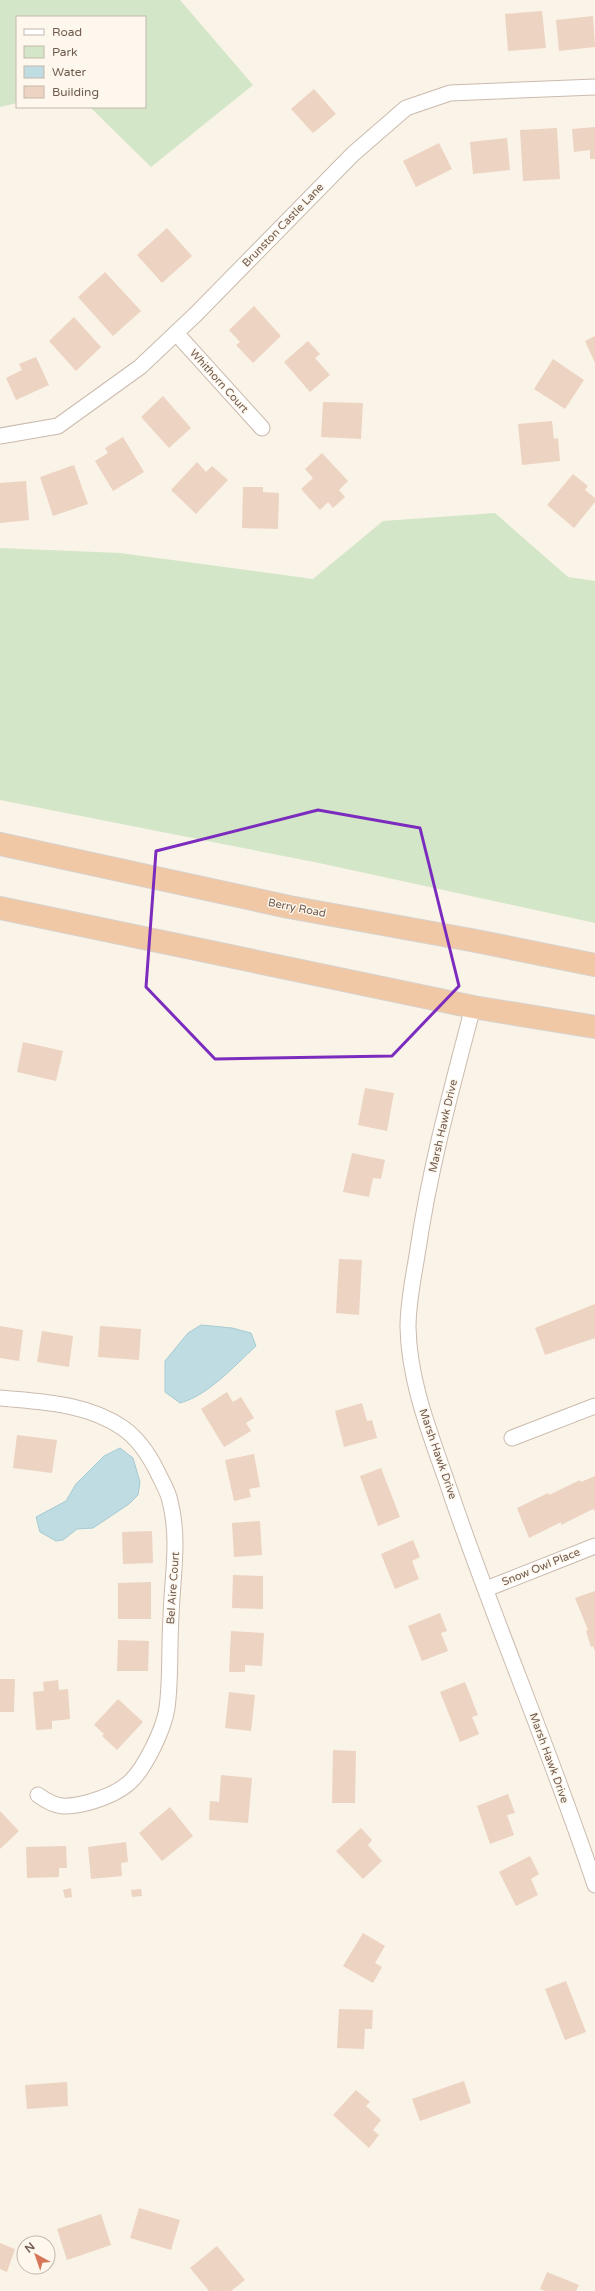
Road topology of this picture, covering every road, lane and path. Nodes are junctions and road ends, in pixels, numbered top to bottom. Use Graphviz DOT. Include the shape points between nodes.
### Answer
graph roads {
  1 [pos="595,87"];
  2 [pos="176,333"];
  3 [pos="262,428"];
  4 [pos="0,436"];
  5 [pos="0,844"];
  6 [pos="0,908"];
  7 [pos="595,966"];
  8 [pos="474,1007"];
  9 [pos="595,1027"];
  10 [pos="0,1398"];
  11 [pos="595,1406"];
  12 [pos="512,1438"];
  13 [pos="595,1546"];
  14 [pos="486,1589"];
  15 [pos="38,1795"];
  16 [pos="595,1885"];
  1 -- 2 [label="street, Brunston Castle Lane" via="450,93 406,108 353,154"];
  2 -- 3 [label="street, Whithorn Court"];
  2 -- 4 [label="street, Brunston Castle Lane" via="140,367 58,426"];
  5 -- 7 [label="highway, Berry Road" via="288,907 471,940"];
  6 -- 8 [label="highway"];
  8 -- 9 [label="highway"];
  8 -- 14 [label="street, Marsh Hawk Drive" via="445,1114 423,1212 408,1326 411,1364 421,1404 466,1539"];
  10 -- 15 [label="street, Bel Aire Court" via="79,1407 124,1428 138,1441 153,1463 170,1500 175,1527 176,1552 167,1709 156,1739 141,1768 130,1782 115,1792 72,1806 51,1805"];
  11 -- 12 [label="street"];
  13 -- 14 [label="street, Snow Owl Place"];
  14 -- 16 [label="street, Marsh Hawk Drive"];
}
